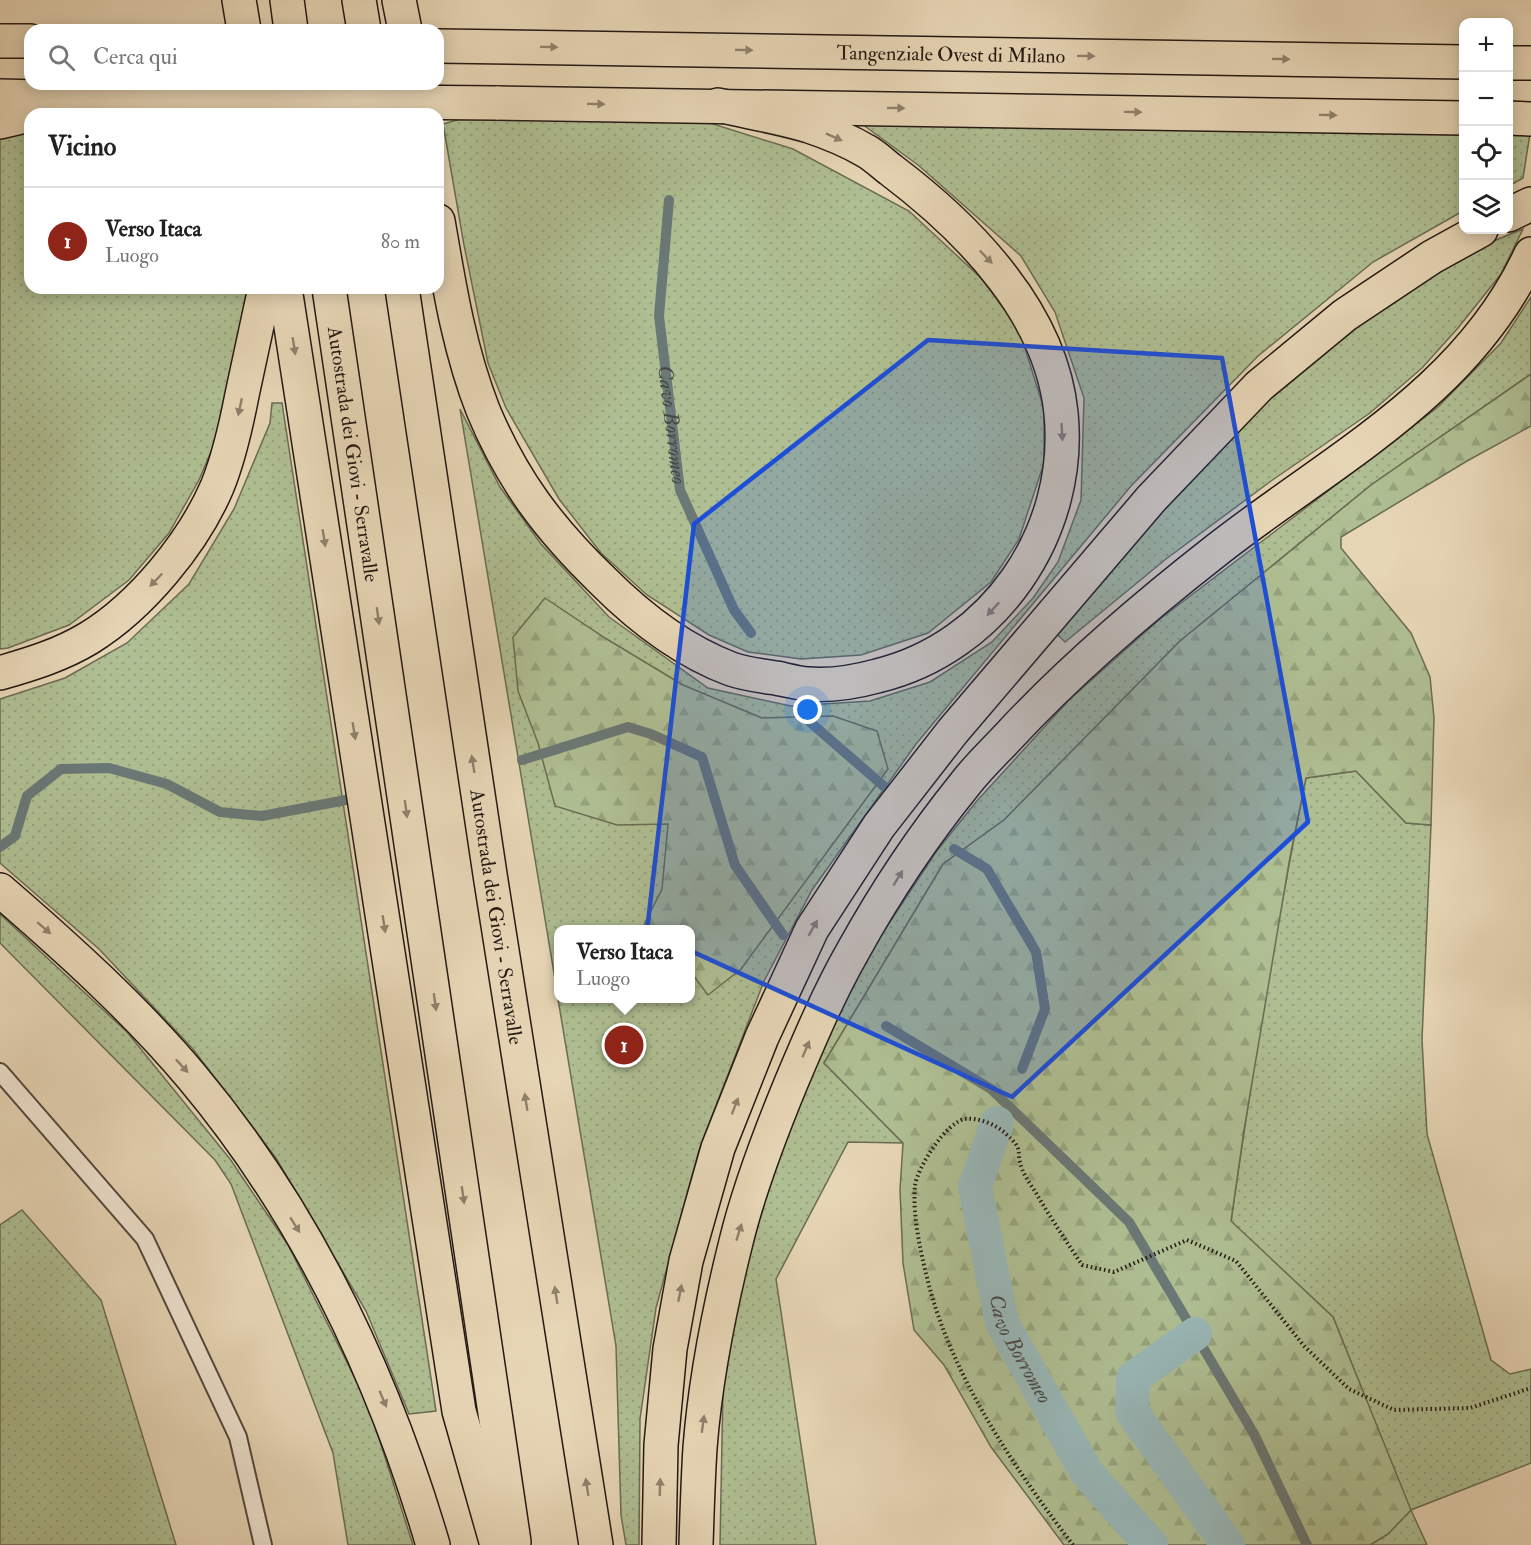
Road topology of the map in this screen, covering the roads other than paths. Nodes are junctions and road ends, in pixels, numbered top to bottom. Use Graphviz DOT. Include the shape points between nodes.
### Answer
graph roads {
  1 [pos="239,0"];
  2 [pos="287,0"];
  3 [pos="359,0"];
  4 [pos="399,0"];
  5 [pos="243,24"];
  6 [pos="290,24"];
  7 [pos="363,24"];
  8 [pos="404,24"];
  9 [pos="0,41"];
  10 [pos="24,41"];
  11 [pos="444,46"];
  12 [pos="1459,62"];
  13 [pos="1513,63"];
  14 [pos="1531,63"];
  15 [pos="254,90"];
  16 [pos="300,90"];
  17 [pos="373,90"];
  18 [pos="415,90"];
  19 [pos="0,96"];
  20 [pos="116,99"];
  21 [pos="718,105"];
  22 [pos="65,108"];
  23 [pos="256,108"];
  24 [pos="303,108"];
  25 [pos="375,108"];
  26 [pos="418,108"];
  27 [pos="24,115"];
  28 [pos="1459,118"];
  29 [pos="1513,118"];
  30 [pos="1531,119"];
  31 [pos="0,122"];
  32 [pos="1531,204"];
  33 [pos="1513,213"];
  34 [pos="1473,234"];
  35 [pos="444,254"];
  36 [pos="1531,254"];
  37 [pos="264,294"];
  38 [pos="286,294"];
  39 [pos="330,294"];
  40 [pos="403,294"];
  41 [pos="0,673"];
  42 [pos="0,890"];
  43 [pos="0,1071"];
  44 [pos="263,1545"];
  45 [pos="433,1545"];
  46 [pos="497,1545"];
  47 [pos="515,1545"];
  48 [pos="596,1545"];
  49 [pos="659,1545"];
  50 [pos="696,1545"];
  1 -- 5 [label="highway"];
  2 -- 6 [label="highway"];
  3 -- 7 [label="highway"];
  4 -- 8 [label="highway"];
  9 -- 10 [label="highway"];
  11 -- 12 [label="highway, Tangenziale Ovest di Milano, one-way"];
  13 -- 14 [label="highway"];
  15 -- 23 [label="highway"];
  16 -- 24 [label="highway"];
  17 -- 25 [label="highway"];
  18 -- 26 [label="highway"];
  19 -- 20 [label="highway"];
  20 -- 21 [label="highway, one-way, bridge"];
  20 -- 22 [label="highway"];
  21 -- 28 [label="highway, one-way"];
  21 -- 35 [label="highway, one-way" via="810,127 866,151 910,185 993,264 1044,347 1055,380 1061,421 1059,476 1052,507 1038,544 1018,579 993,610 931,657 855,682 810,685 734,671 666,633 610,588 532,503 504,456 465,357"];
  27 -- 31 [label="highway"];
  29 -- 30 [label="highway"];
  32 -- 33 [label="highway"];
  49 -- 34 [label="highway, one-way" via="661,1445 669,1349 686,1261 718,1148 762,1037 812,929 879,826 953,731 1151,499 1259,386 1346,315 1432,256"];
  50 -- 36 [label="highway, one-way" via="700,1445 714,1348 736,1241 769,1137 809,1041 852,952 908,861 967,782 1046,696 1219,548 1384,428 1433,386 1473,346 1515,288"];
  37 -- 41 [label="highway, one-way" via="232,443 217,488 192,534 161,576 89,638 46,660"];
  38 -- 46 [label="highway, one-way" via="459,1411"];
  39 -- 47 [label="highway, Autostrada dei Giovi - Serravalle, one-way"];
  48 -- 40 [label="highway, Autostrada dei Giovi - Serravalle, one-way"];
  42 -- 45 [label="highway, one-way" via="124,1004 191,1076 256,1161 323,1270 355,1333 393,1423"];
  43 -- 44 [label="lane" via="145,1239 238,1437"];
}
